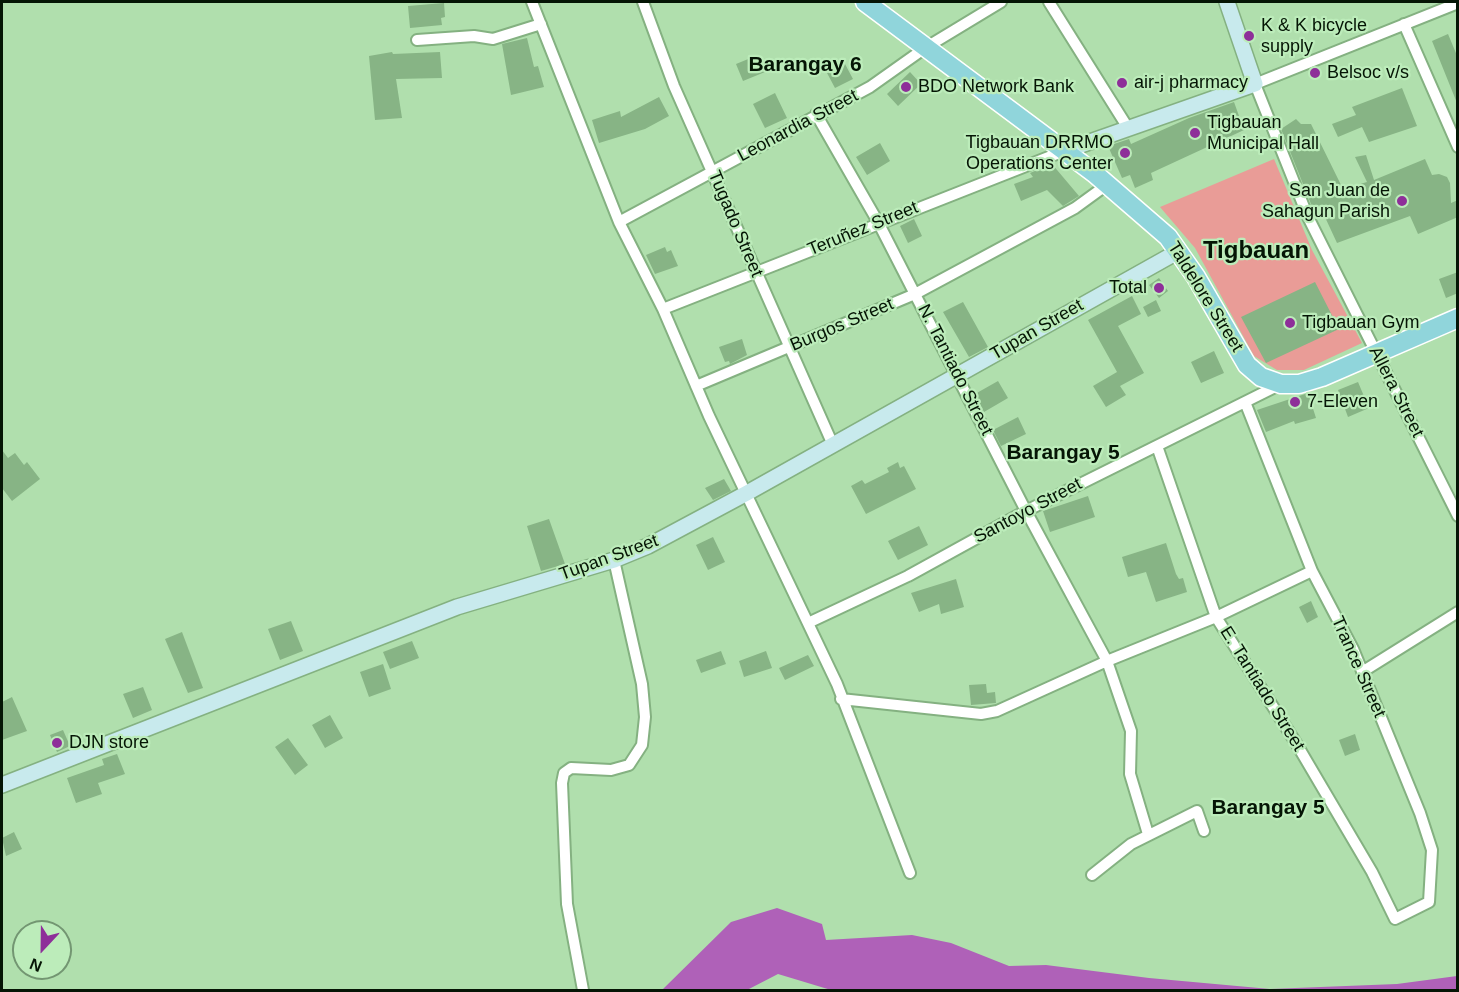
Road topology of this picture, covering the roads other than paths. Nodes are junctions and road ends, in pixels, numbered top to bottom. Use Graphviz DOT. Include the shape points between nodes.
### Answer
graph roads {
  1 [pos="532,2"];
  2 [pos="643,2"];
  3 [pos="865,2"];
  4 [pos="1001,2"];
  5 [pos="1049,2"];
  6 [pos="1227,2"];
  7 [pos="1446,5"];
  8 [pos="541,24"];
  9 [pos="1404,24"];
  10 [pos="417,40"];
  11 [pos="925,48"];
  12 [pos="1255,84"];
  13 [pos="816,114"];
  14 [pos="1128,128"];
  15 [pos="1458,147"];
  16 [pos="1064,151"];
  17 [pos="714,172"];
  18 [pos="1108,184"];
  19 [pos="619,222"];
  20 [pos="878,222"];
  21 [pos="1179,251"];
  22 [pos="755,272"];
  23 [pos="915,294"];
  24 [pos="663,309"];
  25 [pos="1458,318"];
  26 [pos="790,348"];
  27 [pos="1377,352"];
  28 [pos="958,375"];
  29 [pos="1281,384"];
  30 [pos="696,386"];
  31 [pos="1245,402"];
  32 [pos="833,445"];
  33 [pos="1157,446"];
  34 [pos="747,493"];
  35 [pos="1026,511"];
  36 [pos="1458,516"];
  37 [pos="614,560"];
  38 [pos="1312,571"];
  39 [pos="1458,612"];
  40 [pos="1216,617"];
  41 [pos="808,622"];
  42 [pos="1107,660"];
  43 [pos="1362,672"];
  44 [pos="841,699"];
  45 [pos="2,785"];
  46 [pos="1204,831"];
  47 [pos="1148,834"];
  48 [pos="910,873"];
  49 [pos="1092,874"];
  50 [pos="1395,919"];
  51 [pos="583,990"];
  1 -- 8 [label="street"];
  2 -- 17 [label="street, Tugado Street" via="674,86"];
  3 -- 11 [label="main road, Taldelore Street"];
  4 -- 11 [label="street, Leonardia Street"];
  5 -- 14 [label="street"];
  6 -- 12 [label="main road, Allera Street"];
  7 -- 9 [label="street"];
  8 -- 10 [label="street" via="493,39 474,36"];
  8 -- 19 [label="street"];
  9 -- 12 [label="street"];
  9 -- 15 [label="street"];
  11 -- 13 [label="street, Leonardia Street" via="870,87"];
  11 -- 16 [label="main road, Taldelore Street"];
  12 -- 14 [label="main road"];
  12 -- 27 [label="street, Allera Street" via="1308,217"];
  13 -- 17 [label="street, Leonardia Street"];
  13 -- 20 [label="street, N. Tantiado Street"];
  14 -- 16 [label="main road"];
  16 -- 18 [label="main road, Taldelore Street"];
  16 -- 20 [label="street, Teruñez Street"];
  17 -- 19 [label="street, Leonardia Street"];
  17 -- 22 [label="street, Tugado Street"];
  18 -- 21 [label="main road, Taldelore Street"];
  18 -- 23 [label="street, Burgos Street" via="1075,208"];
  19 -- 24 [label="street"];
  20 -- 22 [label="street, Teruñez Street"];
  20 -- 23 [label="street, N. Tantiado Street"];
  21 -- 28 [label="main road, Tupan Street"];
  21 -- 29 [label="main road, Taldelore Street" via="1247,365 1261,378"];
  22 -- 24 [label="street, Teruñez Street"];
  22 -- 26 [label="street, Tugado Street"];
  23 -- 26 [label="street, Burgos Street"];
  23 -- 28 [label="street, N. Tantiado Street"];
  24 -- 30 [label="street"];
  25 -- 27 [label="main road"];
  26 -- 30 [label="street, Burgos Street"];
  26 -- 32 [label="street, Tugado Street"];
  27 -- 29 [label="main road" via="1322,378"];
  27 -- 36 [label="street, Allera Street"];
  28 -- 32 [label="main road, Tupan Street"];
  28 -- 35 [label="street, N. Tantiado Street"];
  29 -- 31 [label="street, Santoyo Street"];
  30 -- 34 [label="street"];
  31 -- 33 [label="street, Santoyo Street"];
  31 -- 38 [label="street, Trance Street"];
  32 -- 34 [label="main road, Tupan Street"];
  33 -- 35 [label="street, Santoyo Street"];
  33 -- 40 [label="street, E. Tantiado Street"];
  34 -- 37 [label="main road, Tupan Street"];
  34 -- 41 [label="street"];
  35 -- 41 [label="street, Santoyo Street" via="908,576"];
  35 -- 42 [label="street, N. Tantiado Street"];
  37 -- 45 [label="main road, Tupan Street" via="457,607"];
  37 -- 51 [label="street" via="642,684 645,717 642,745 629,765 611,770 571,768 564,773 567,904"];
  38 -- 40 [label="street"];
  38 -- 43 [label="street, Trance Street"];
  39 -- 43 [label="street"];
  40 -- 42 [label="street"];
  40 -- 50 [label="street, E. Tantiado Street" via="1296,743"];
  41 -- 44 [label="street"];
  42 -- 44 [label="street" via="997,711 981,714"];
  42 -- 47 [label="street, N. Tantiado Street" via="1131,730 1130,774"];
  43 -- 50 [label="street, Trance Street" via="1432,850 1429,902"];
  44 -- 48 [label="street"];
  46 -- 47 [label="street" via="1197,811"];
  47 -- 49 [label="street"];
}
